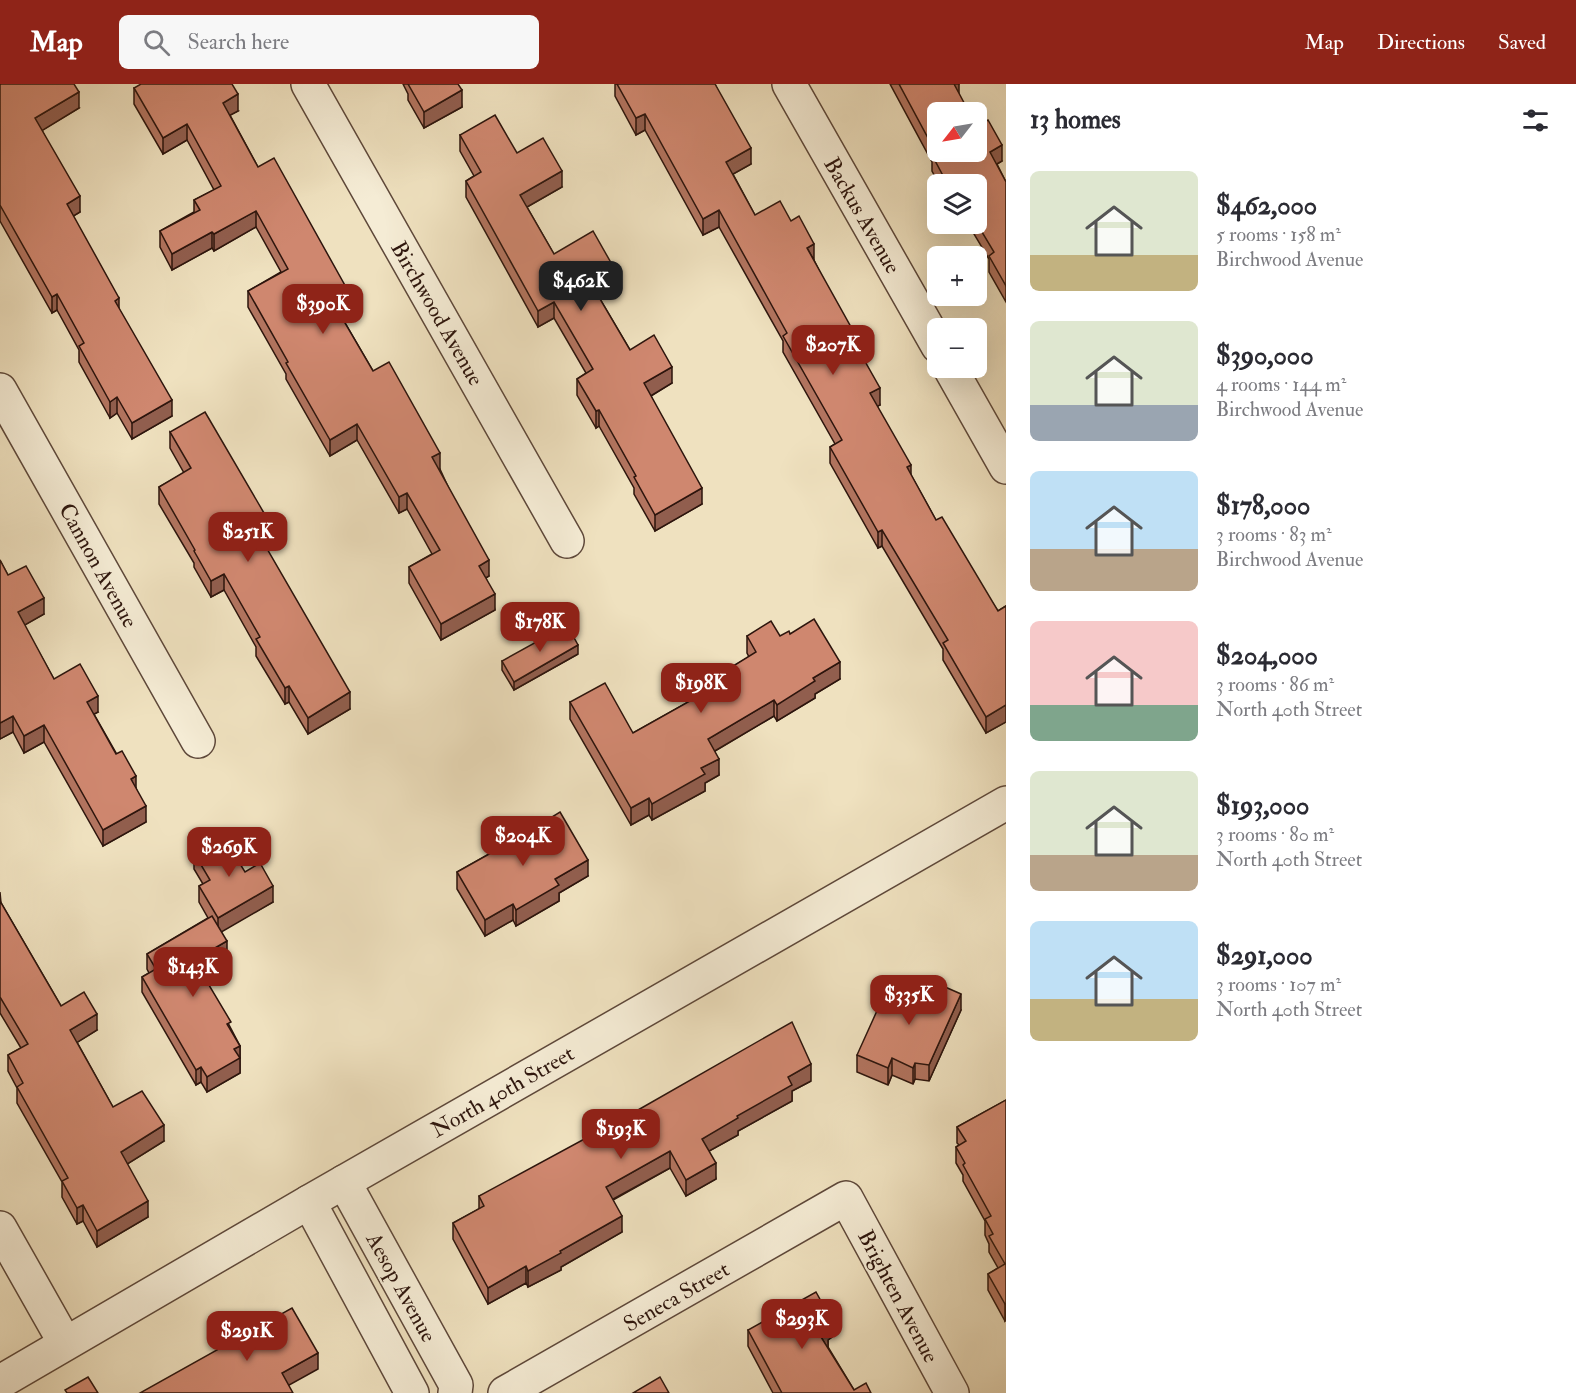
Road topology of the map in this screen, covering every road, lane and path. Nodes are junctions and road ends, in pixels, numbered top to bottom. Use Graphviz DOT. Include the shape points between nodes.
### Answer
graph roads {
  1 [pos="308,84"];
  2 [pos="789,84"];
  3 [pos="927,327"];
  4 [pos="956,378"];
  5 [pos="0,390"];
  6 [pos="1006,467"];
  7 [pos="567,541"];
  8 [pos="198,741"];
  9 [pos="1006,803"];
  10 [pos="344,1182"];
  11 [pos="846,1198"];
  12 [pos="309,1202"];
  13 [pos="0,1228"];
  14 [pos="65,1343"];
  15 [pos="0,1382"];
  16 [pos="412,1393"];
  17 [pos="454,1393"];
  18 [pos="505,1393"];
  19 [pos="952,1393"];
  1 -- 7 [label="street, Birchwood Avenue"];
  2 -- 3 [label="street, Backus Avenue"];
  4 -- 6 [label="street"];
  5 -- 8 [label="street, Cannon Avenue"];
  9 -- 10 [label="street, North 40th Street"];
  10 -- 12 [label="street, North 40th Street"];
  10 -- 17 [label="street, Aesop Avenue" via="456,1384"];
  11 -- 18 [label="street, Seneca Street"];
  11 -- 19 [label="street, Brighten Avenue"];
  12 -- 14 [label="street, North 40th Street"];
  12 -- 16 [label="street, Aesop Avenue"];
  13 -- 14 [label="street"];
  14 -- 15 [label="street, North 40th Street"];
}
